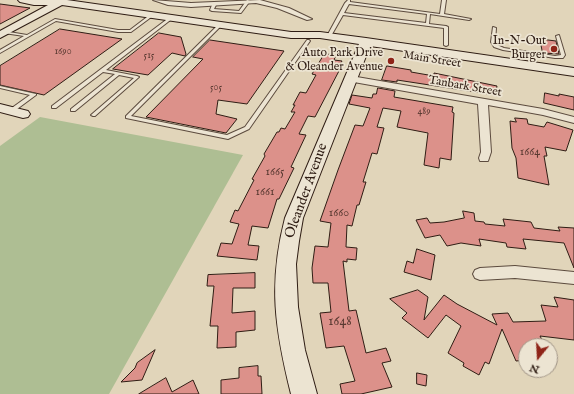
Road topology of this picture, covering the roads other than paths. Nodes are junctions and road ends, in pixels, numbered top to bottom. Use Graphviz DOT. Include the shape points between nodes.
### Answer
graph roads {
  1 [pos="23,0"];
  2 [pos="156,0"];
  3 [pos="444,0"];
  4 [pos="61,1"];
  5 [pos="248,1"];
  6 [pos="348,1"];
  7 [pos="214,5"];
  8 [pos="429,13"];
  9 [pos="341,14"];
  10 [pos="152,15"];
  11 [pos="442,15"];
  12 [pos="171,18"];
  13 [pos="309,19"];
  14 [pos="469,19"];
  15 [pos="220,25"];
  16 [pos="427,25"];
  17 [pos="494,28"];
  18 [pos="2,33"];
  19 [pos="291,35"];
  20 [pos="28,36"];
  21 [pos="329,36"];
  22 [pos="558,36"];
  23 [pos="308,41"];
  24 [pos="446,45"];
  25 [pos="365,46"];
  26 [pos="0,52"];
  27 [pos="470,61"];
  28 [pos="102,70"];
  29 [pos="574,72"];
  30 [pos="119,73"];
  31 [pos="351,79"];
  32 [pos="574,83"];
  33 [pos="0,87"];
  34 [pos="483,102"];
  35 [pos="54,107"];
  36 [pos="73,110"];
  37 [pos="11,111"];
  38 [pos="92,115"];
  39 [pos="574,120"];
  40 [pos="484,158"];
  41 [pos="480,274"];
  42 [pos="574,278"];
  43 [pos="304,394"];
  1 -- 4 [label="main road, Main Street"];
  2 -- 7 [label="street" via="181,6"];
  3 -- 11 [label="lane"];
  4 -- 10 [label="main road, Main Street"];
  4 -- 18 [label="main road"];
  5 -- 7 [label="street"];
  5 -- 7 [label="lane" via="240,12 212,10"];
  5 -- 13 [label="street" via="285,7"];
  6 -- 8 [label="lane"];
  6 -- 9 [label="lane"];
  8 -- 11 [label="lane"];
  8 -- 16 [label="lane"];
  9 -- 16 [label="lane"];
  9 -- 21 [label="lane"];
  10 -- 12 [label="main road, Main Street"];
  10 -- 20 [label="lane" via="130,30 118,31 55,20"];
  11 -- 14 [label="lane"];
  12 -- 15 [label="main road, Main Street"];
  12 -- 28 [label="lane"];
  15 -- 19 [label="main road, Main Street"];
  15 -- 23 [label="lane" via="128,118 228,137 247,128"];
  16 -- 24 [label="lane" via="446,27"];
  17 -- 22 [label="lane" via="493,42 503,50 562,57"];
  18 -- 20 [label="lane"];
  19 -- 21 [label="main road, Main Street"];
  19 -- 23 [label="main road, Main Street"];
  20 -- 26 [label="lane"];
  21 -- 25 [label="main road, Main Street"];
  23 -- 25 [label="main road, Main Street"];
  25 -- 27 [label="main road, Main Street"];
  25 -- 31 [label="main road, Oleander Avenue"];
  27 -- 29 [label="main road, Main Street"];
  27 -- 32 [label="main road, Main Street"];
  28 -- 30 [label="lane"];
  28 -- 35 [label="lane"];
  30 -- 36 [label="lane"];
  30 -- 38 [label="lane" via="137,77"];
  31 -- 34 [label="street, Tanbark Street"];
  31 -- 43 [label="main road, Oleander Avenue" via="294,218 288,241 285,297 288,328"];
  33 -- 37 [label="lane" via="34,95"];
  34 -- 39 [label="street, Tanbark Street"];
  34 -- 40 [label="street" via="486,152"];
  41 -- 42 [label="street" via="527,272"];
}
